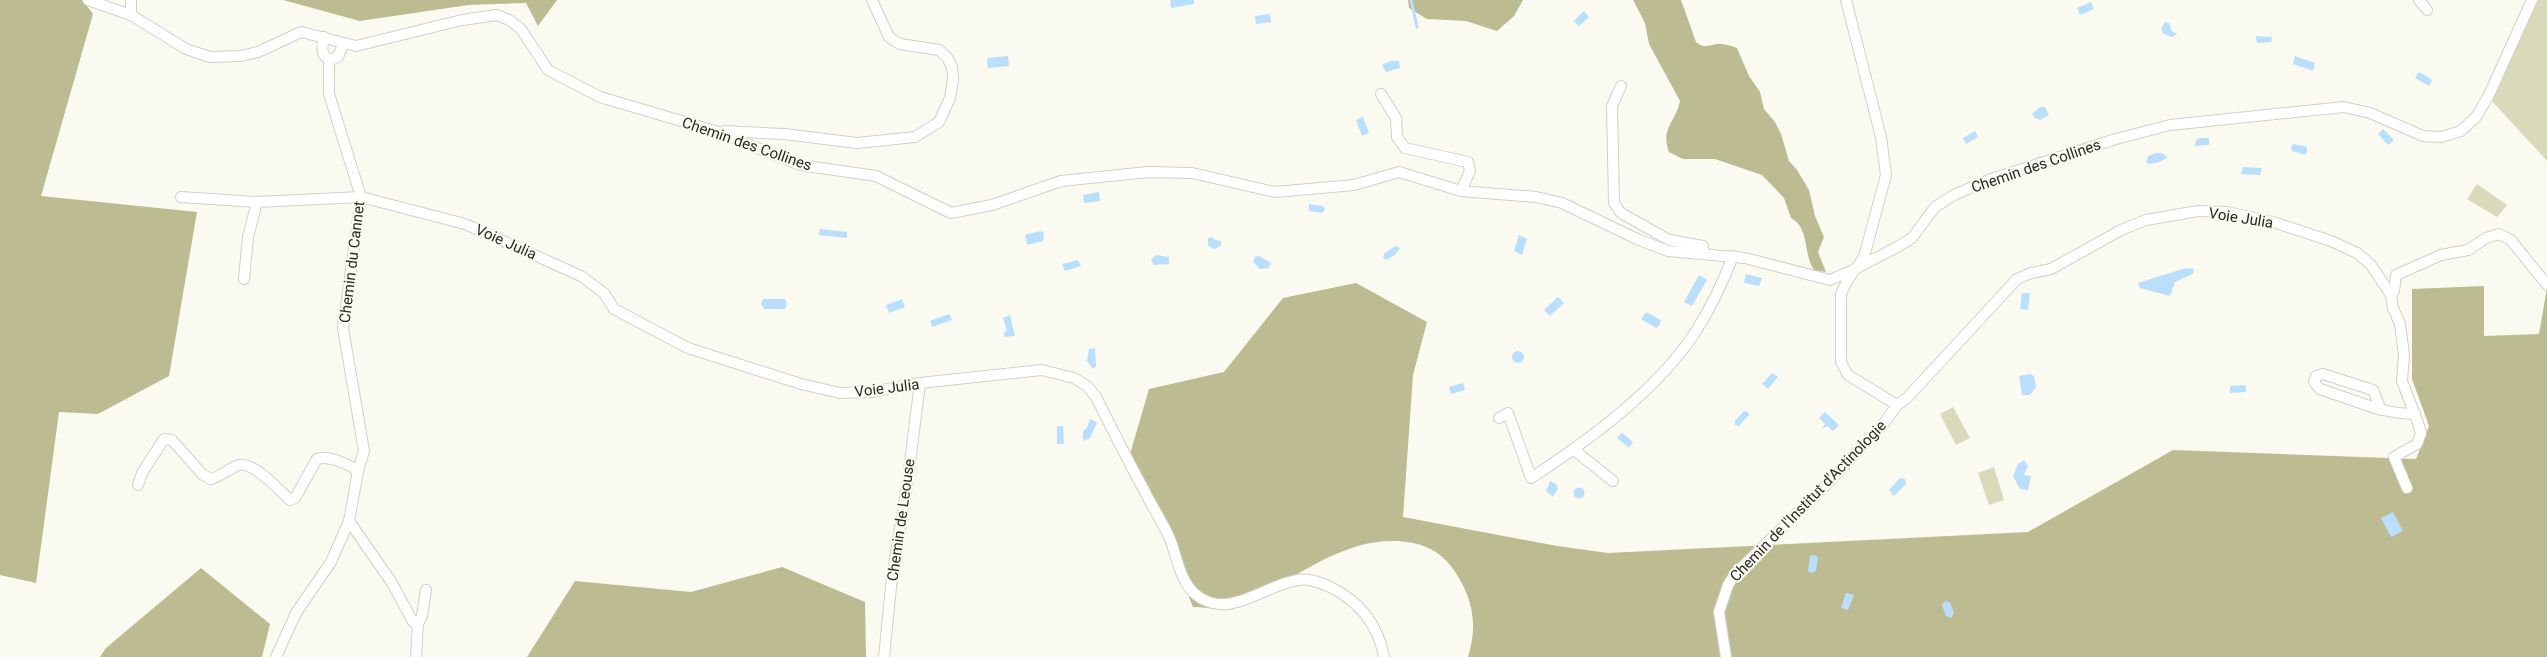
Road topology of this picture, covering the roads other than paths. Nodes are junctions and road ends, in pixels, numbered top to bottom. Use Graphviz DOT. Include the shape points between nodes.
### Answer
graph roads {
  1 [pos="88,0"];
  2 [pos="131,0"];
  3 [pos="872,0"];
  4 [pos="1846,0"];
  5 [pos="2419,0"];
  6 [pos="2532,0"];
  7 [pos="2427,10"];
  8 [pos="131,16"];
  9 [pos="324,37"];
  10 [pos="343,44"];
  11 [pos="329,60"];
  12 [pos="1621,86"];
  13 [pos="1382,94"];
  14 [pos="715,131"];
  15 [pos="1461,191"];
  16 [pos="181,197"];
  17 [pos="362,197"];
  18 [pos="257,202"];
  19 [pos="1704,254"];
  20 [pos="1733,256"];
  21 [pos="1853,270"];
  22 [pos="244,279"];
  23 [pos="2547,285"];
  24 [pos="2391,295"];
  25 [pos="920,384"];
  26 [pos="1897,405"];
  27 [pos="2381,410"];
  28 [pos="2415,414"];
  29 [pos="1499,418"];
  30 [pos="1574,450"];
  31 [pos="358,472"];
  32 [pos="1613,481"];
  33 [pos="138,485"];
  34 [pos="2407,488"];
  35 [pos="349,520"];
  36 [pos="426,590"];
  37 [pos="418,623"];
  38 [pos="276,657"];
  39 [pos="416,657"];
  40 [pos="884,657"];
  41 [pos="1384,657"];
  42 [pos="1726,657"];
  1 -- 8 [label="street, Chemin des Collines"];
  2 -- 8 [label="street"];
  3 -- 14 [label="street" via="889,37 900,44 939,50 947,57 953,79 950,98 939,122 915,137 857,143 784,134"];
  4 -- 21 [label="street" via="1878,128 1886,174 1868,247"];
  5 -- 7 [label="street"];
  6 -- 21 [label="street, Chemin des Collines" via="2482,108 2469,125 2451,135 2423,136 2370,113 2344,107 2170,125 2000,176 1954,195 1930,212 1912,238"];
  8 -- 9 [label="street, Chemin des Collines" via="186,49 210,57 258,52 301,32"];
  9 -- 10 [label="street, Chemin des Collines"];
  9 -- 11 [label="street, Chemin du Cannet" via="322,50"];
  10 -- 11 [label="street" via="338,57"];
  10 -- 14 [label="street, Chemin des Collines" via="360,45 462,20 497,15 521,29 548,70 576,86 620,104"];
  11 -- 17 [label="street, Chemin du Cannet" via="329,94"];
  12 -- 19 [label="street" via="1612,106 1614,203 1621,213 1669,240 1703,246"];
  13 -- 15 [label="street" via="1396,118 1397,136 1405,148 1468,162 1470,171"];
  14 -- 15 [label="street, Chemin des Collines" via="800,165 876,176 951,213 992,204 1061,181 1166,171 1192,173 1275,192 1354,185 1399,172"];
  15 -- 19 [label="street, Chemin des Collines" via="1552,200 1659,249"];
  16 -- 18 [label="street, Voie Julia"];
  17 -- 18 [label="street, Voie Julia"];
  17 -- 25 [label="street, Voie Julia" via="465,224 581,276 604,293 614,309 688,348 840,393 872,392"];
  17 -- 31 [label="street, Chemin du Cannet" via="343,328 364,451"];
  18 -- 22 [label="street" via="248,237"];
  19 -- 20 [label="street, Chemin des Collines"];
  20 -- 21 [label="street, Chemin des Collines" via="1830,280"];
  20 -- 30 [label="street" via="1696,332 1632,402"];
  21 -- 26 [label="street" via="1841,294 1841,362 1848,375"];
  23 -- 24 [label="street" via="2511,240 2505,235 2493,234 2468,250 2441,255 2403,270 2396,275"];
  24 -- 26 [label="street, Voie Julia" via="2371,265 2357,254 2331,241 2273,222 2227,212 2198,211 2146,220 2121,230 2051,269 2016,279"];
  24 -- 28 [label="street, Voie Julia" via="2403,341 2402,382"];
  25 -- 40 [label="street, Chemin de Leouse" via="892,577"];
  25 -- 41 [label="street, Voie Julia" via="1042,370 1074,378 1096,397 1169,538 1187,586 1194,594 1208,602 1238,603 1298,580 1318,582 1352,599 1359,606 1377,633"];
  26 -- 42 [label="street, Chemin de l'Institut d'Actinologie" via="1886,422 1842,469 1735,574 1722,596 1720,612"];
  27 -- 27 [label="street" via="2320,389 2314,382 2316,376 2323,374 2373,390"];
  27 -- 28 [label="street"];
  28 -- 34 [label="street, Voie Julia" via="2421,433 2417,444 2394,457"];
  29 -- 30 [label="street" via="1508,413 1531,478"];
  30 -- 32 [label="street"];
  31 -- 33 [label="street" via="324,457 317,460 295,498 290,500 252,465 240,464 211,479 203,475 172,440 164,439"];
  31 -- 35 [label="street, Chemin du Cannet"];
  35 -- 37 [label="street" via="392,582 413,622"];
  35 -- 38 [label="street, Chemin du Cannet" via="331,562 296,613"];
  36 -- 37 [label="street"];
  37 -- 39 [label="street"];
}
